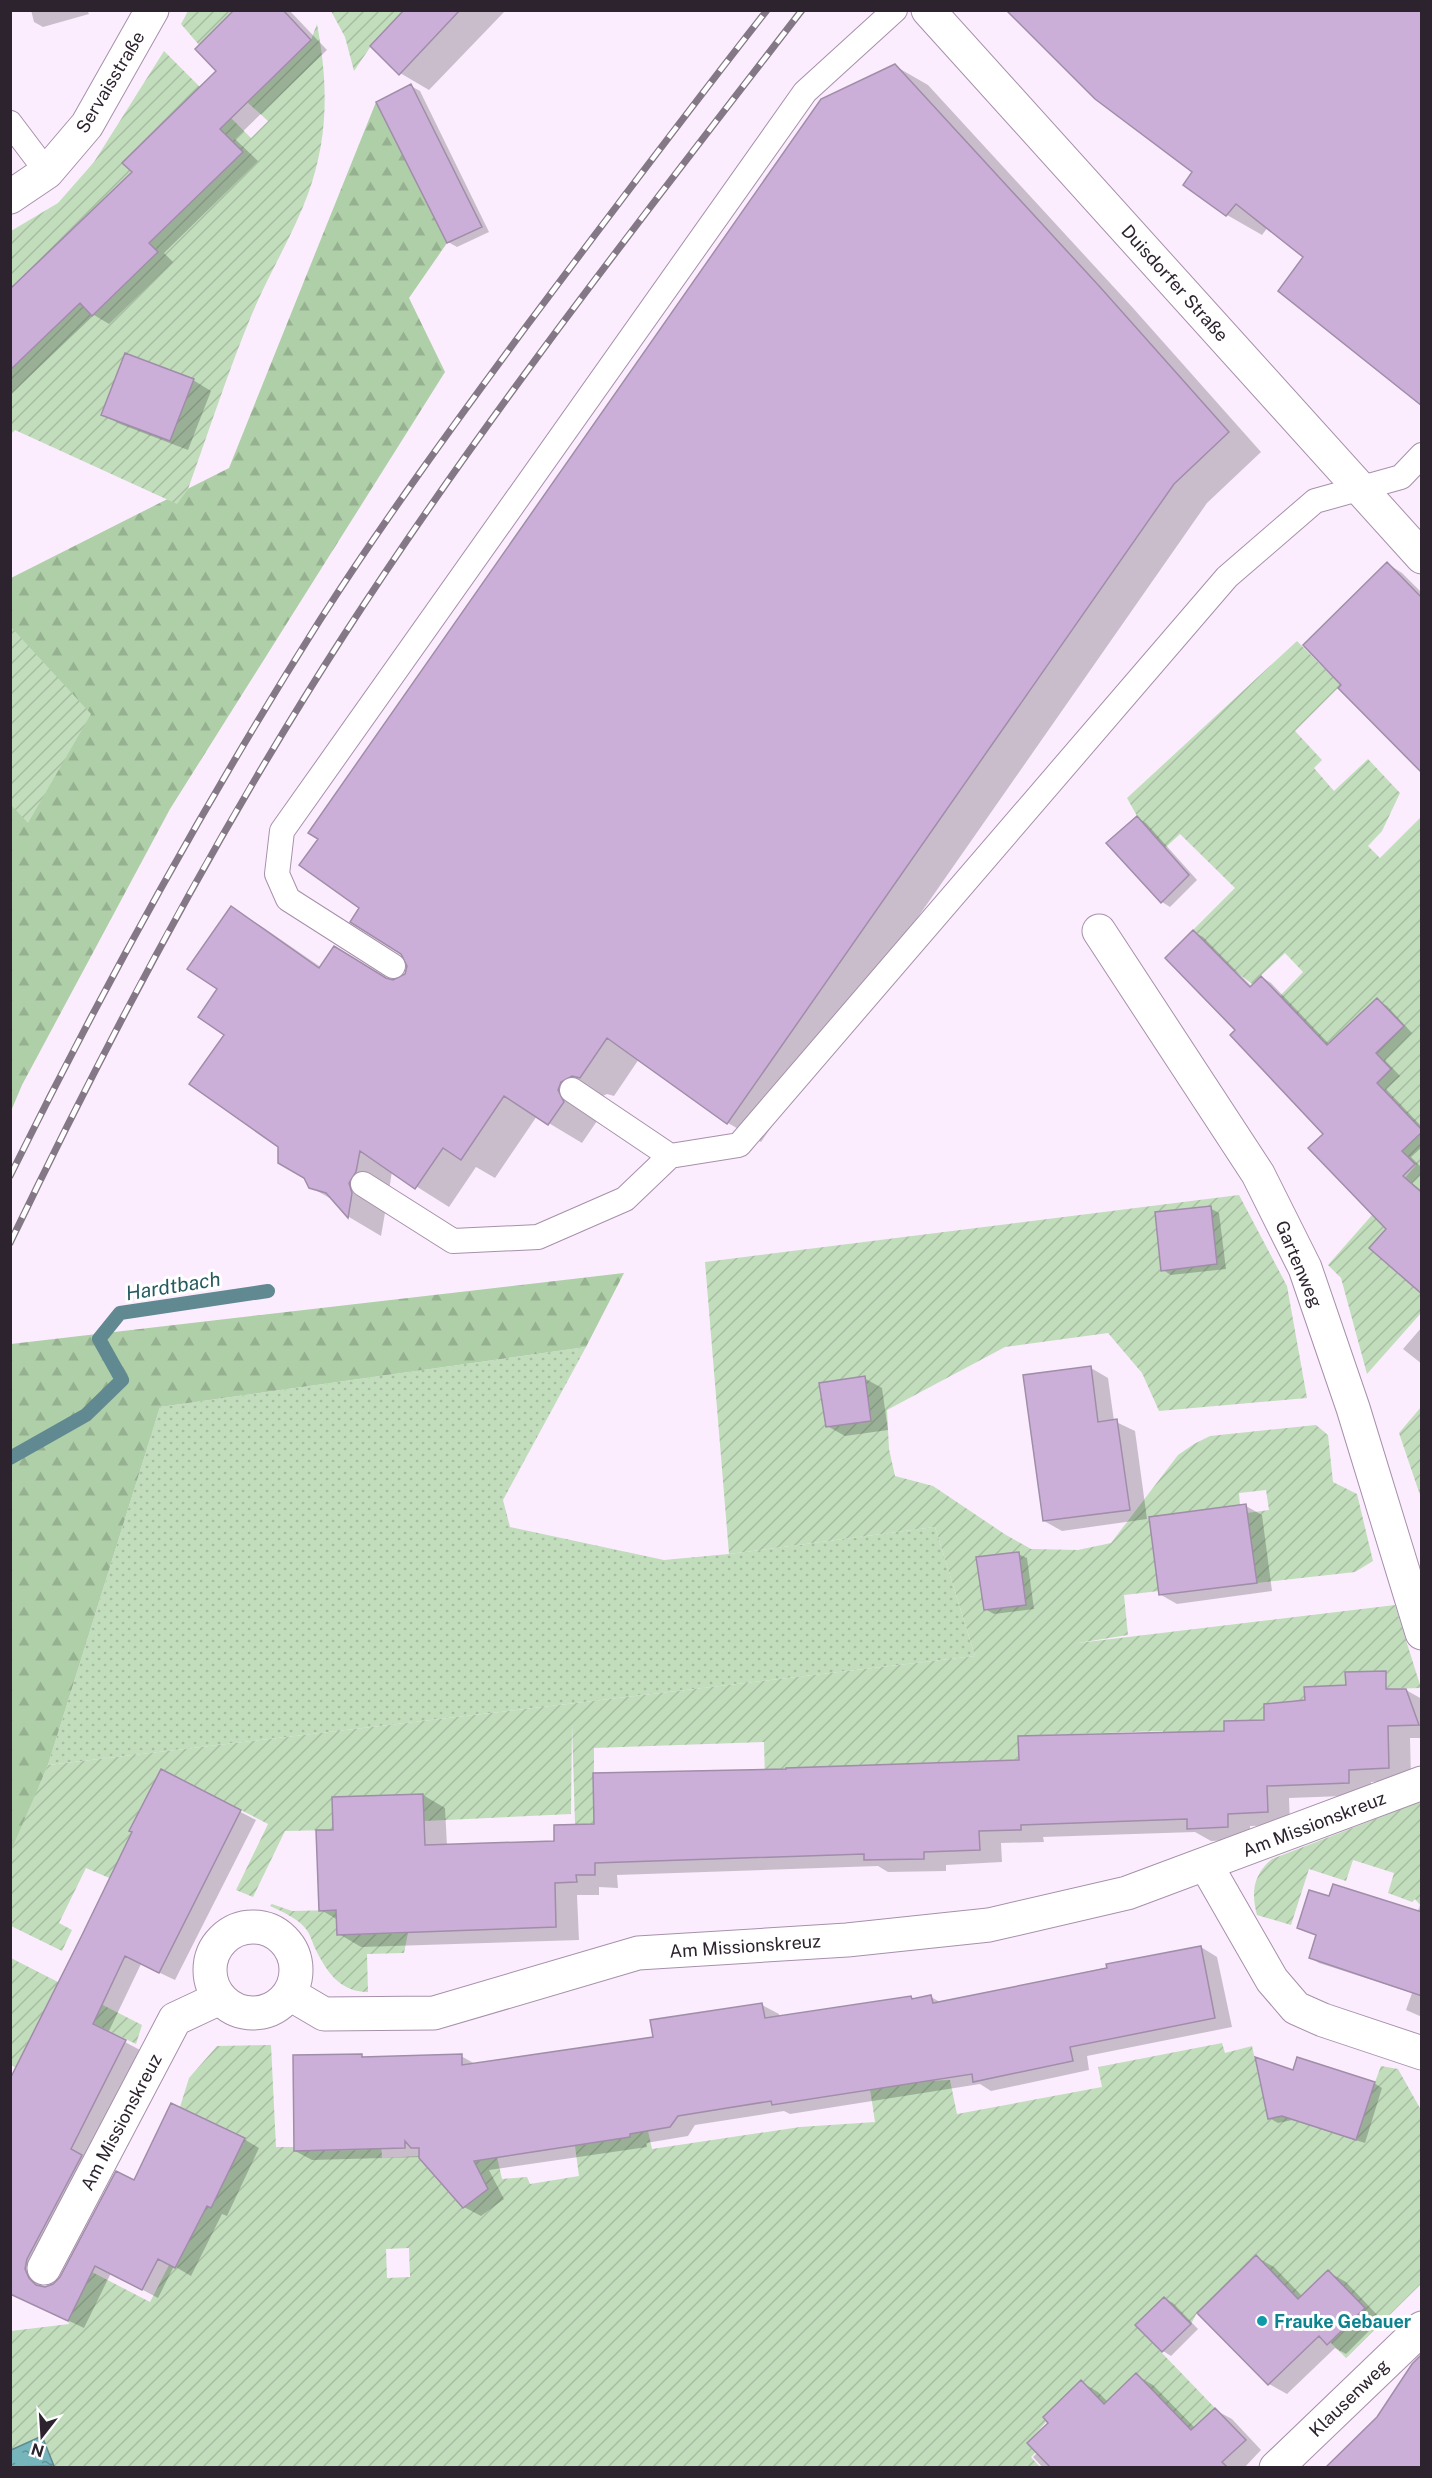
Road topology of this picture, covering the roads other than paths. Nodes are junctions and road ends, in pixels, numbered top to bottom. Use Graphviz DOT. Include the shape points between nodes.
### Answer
graph roads {
  1 [pos="152,10"];
  2 [pos="895,10"];
  3 [pos="928,10"];
  4 [pos="10,123"];
  5 [pos="47,172"];
  6 [pos="10,197"];
  7 [pos="1422,455"];
  8 [pos="1359,487"];
  9 [pos="1422,557"];
  10 [pos="1099,931"];
  11 [pos="393,966"];
  12 [pos="572,1090"];
  13 [pos="670,1156"];
  14 [pos="363,1184"];
  15 [pos="1422,1633"];
  16 [pos="1422,1783"];
  17 [pos="1206,1865"];
  18 [pos="290,1994"];
  19 [pos="220,1998"];
  20 [pos="1422,2052"];
  21 [pos="44,2268"];
  22 [pos="1422,2328"];
  23 [pos="1276,2468"];
  1 -- 5 [label="street, Servaisstraße" via="87,125"];
  2 -- 11 [label="lane" via="805,92 282,831 277,874 288,899"];
  3 -- 8 [label="street, Duisdorfer Straße"];
  4 -- 5 [label="lane"];
  5 -- 6 [label="street, Servaisstraße"];
  7 -- 8 [label="lane" via="1401,477"];
  8 -- 9 [label="street, Duisdorfer Straße"];
  8 -- 13 [label="lane" via="1315,501 1227,576 740,1145"];
  10 -- 15 [label="street, Gartenweg" via="1258,1174 1305,1268"];
  12 -- 13 [label="lane"];
  13 -- 14 [label="lane" via="625,1199 538,1237 453,1241"];
  16 -- 17 [label="street, Am Missionskreuz"];
  17 -- 18 [label="street, Am Missionskreuz" via="1127,1893 989,1925 847,1940 638,1953 434,2013 324,2014"];
  17 -- 20 [label="street" via="1272,1980 1296,2008"];
  18 -- 19 [label="street" via="278,2006 259,2013 237,2011"];
  18 -- 19 [label="street" via="297,1980 291,1947 279,1934 254,1926 236,1929 220,1941 210,1960 210,1980"];
  19 -- 21 [label="street, Am Missionskreuz" via="175,2019"];
  22 -- 23 [label="street, Klausenweg"];
}
